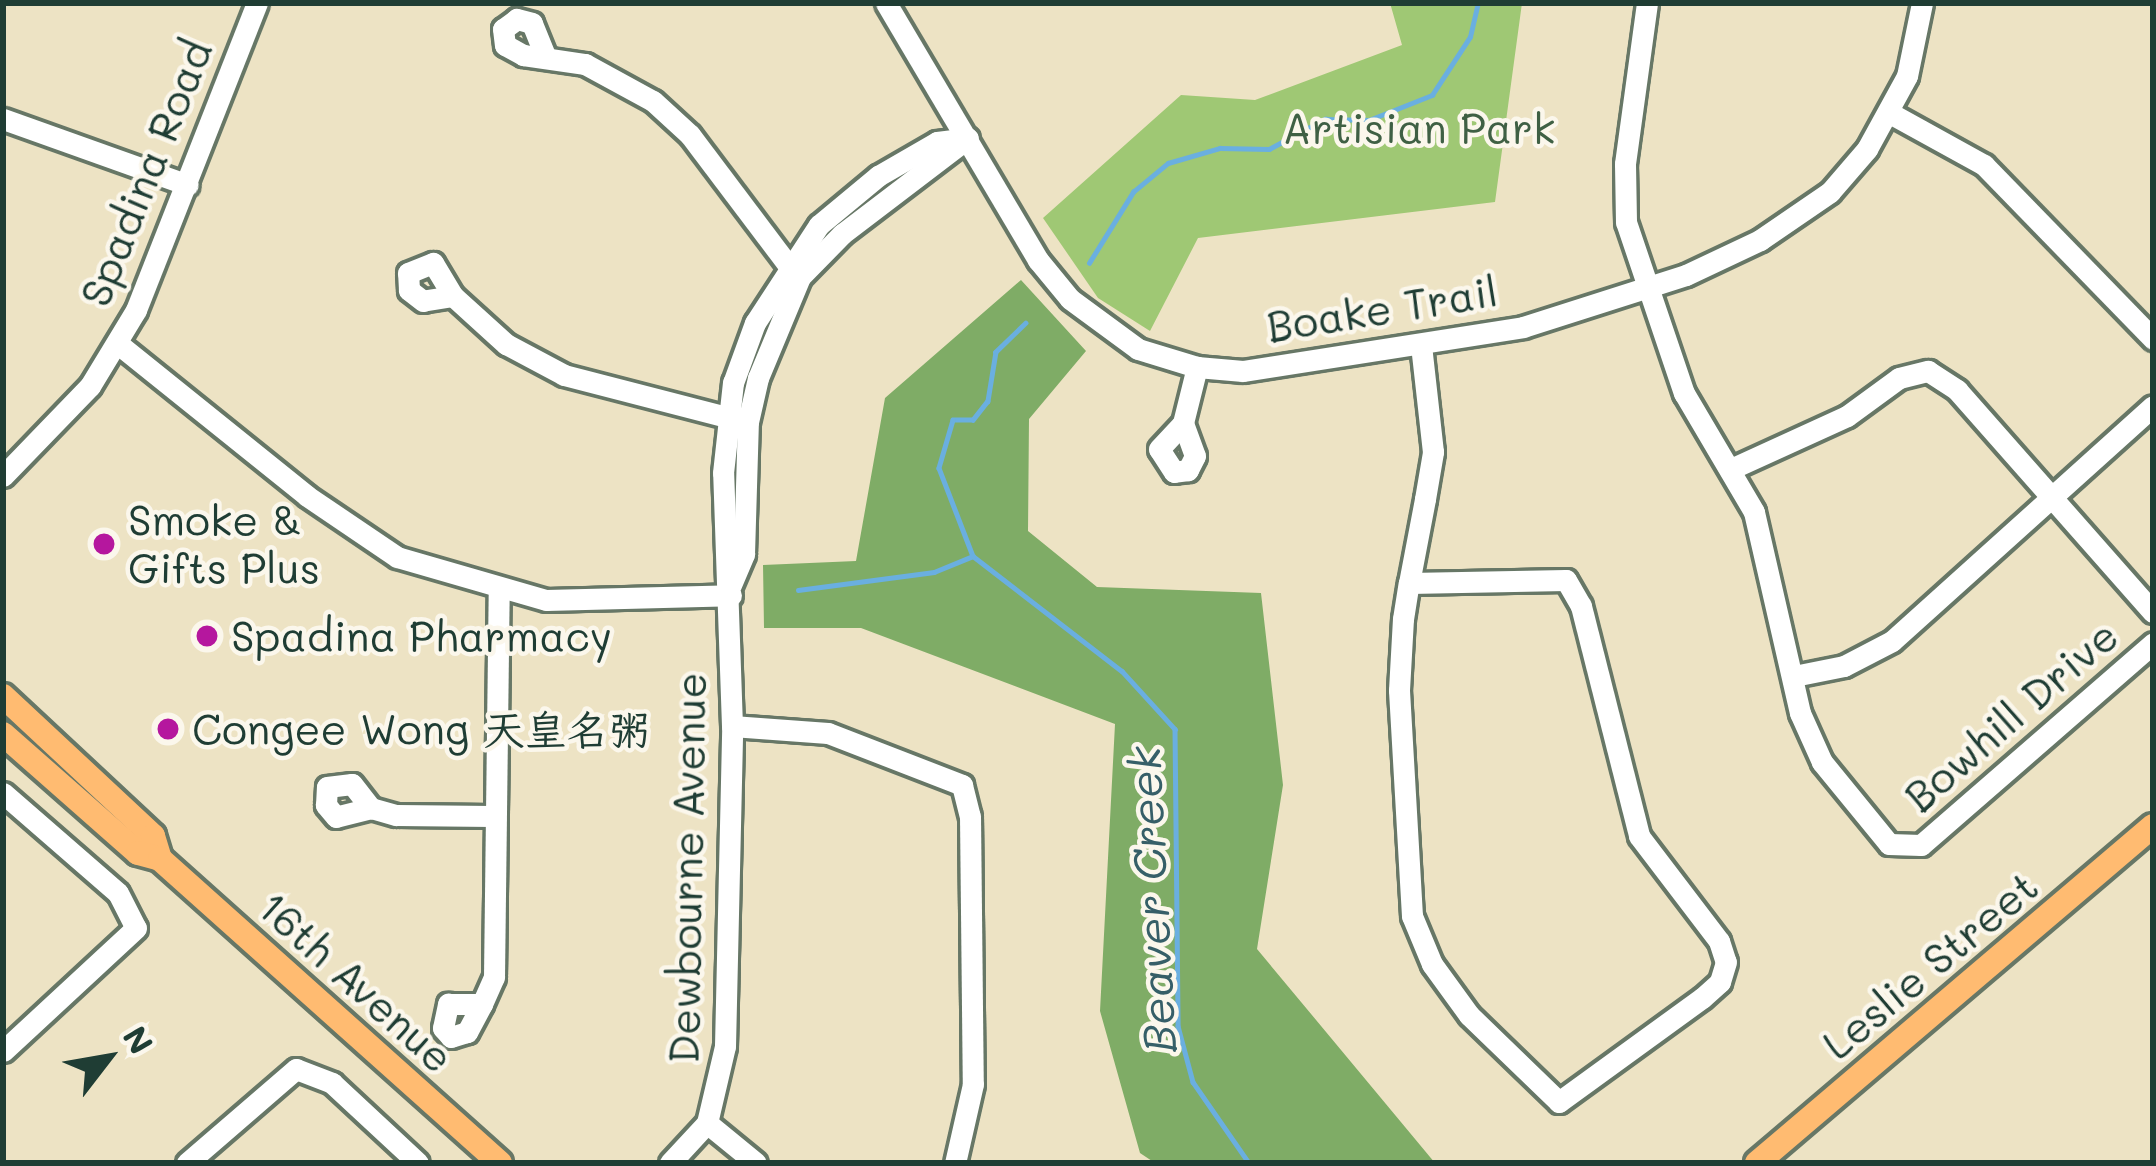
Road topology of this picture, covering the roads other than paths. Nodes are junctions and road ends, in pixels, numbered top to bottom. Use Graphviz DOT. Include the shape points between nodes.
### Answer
graph roads {
  1 [pos="256,3"];
  2 [pos="886,3"];
  3 [pos="1922,3"];
  4 [pos="1652,5"];
  5 [pos="544,53"];
  6 [pos="1888,112"];
  7 [pos="3,119"];
  8 [pos="968,138"];
  9 [pos="188,185"];
  10 [pos="794,273"];
  11 [pos="1648,286"];
  12 [pos="453,296"];
  13 [pos="2153,339"];
  14 [pos="117,343"];
  15 [pos="1421,345"];
  16 [pos="1196,368"];
  17 [pos="2153,406"];
  18 [pos="739,421"];
  19 [pos="1183,423"];
  20 [pos="1733,468"];
  21 [pos="3,475"];
  22 [pos="2047,501"];
  23 [pos="1409,583"];
  24 [pos="731,590"];
  25 [pos="499,592"];
  26 [pos="2153,612"];
  27 [pos="2153,643"];
  28 [pos="1794,676"];
  29 [pos="3,696"];
  30 [pos="732,726"];
  31 [pos="3,734"];
  32 [pos="3,793"];
  33 [pos="371,808"];
  34 [pos="492,816"];
  35 [pos="2153,826"];
  36 [pos="160,859"];
  37 [pos="482,1004"];
  38 [pos="3,1051"];
  39 [pos="707,1123"];
  40 [pos="693,1155"];
  41 [pos="188,1163"];
  42 [pos="418,1163"];
  43 [pos="500,1163"];
  44 [pos="670,1163"];
  45 [pos="756,1163"];
  46 [pos="955,1163"];
  47 [pos="1757,1163"];
  1 -- 9 [label="street, Spadina Road"];
  2 -- 8 [label="street, Boake Trail"];
  3 -- 6 [label="street, Boake Trail" via="1907,76"];
  4 -- 11 [label="street, Bowhill Drive" via="1624,196"];
  5 -- 10 [label="street" via="627,82 653,101 690,135"];
  6 -- 11 [label="street, Boake Trail" via="1830,192 1792,221"];
  6 -- 13 [label="street" via="1984,165"];
  7 -- 9 [label="street"];
  8 -- 10 [label="street, Dewbourne Avenue"];
  8 -- 16 [label="street, Boake Trail" via="1038,260 1070,299 1138,349"];
  9 -- 14 [label="street, Spadina Road"];
  10 -- 18 [label="street, Dewbourne Avenue" via="755,322 733,383"];
  11 -- 15 [label="street, Boake Trail" via="1522,327"];
  11 -- 20 [label="street, Bowhill Drive" via="1684,393"];
  12 -- 18 [label="street" via="506,344 564,375"];
  14 -- 21 [label="street, Spadina Road" via="90,386"];
  14 -- 25 [label="street" via="353,530 397,557"];
  15 -- 16 [label="street, Boake Trail" via="1243,371"];
  15 -- 23 [label="street" via="1433,452"];
  16 -- 19 [label="street"];
  17 -- 22 [label="street"];
  18 -- 24 [label="street, Dewbourne Avenue" via="723,473"];
  20 -- 22 [label="street" via="1847,416 1899,378 1928,371 1957,390"];
  20 -- 28 [label="street, Bowhill Drive" via="1766,551"];
  22 -- 26 [label="street"];
  22 -- 28 [label="street" via="1892,640 1844,666"];
  23 -- 23 [label="street" via="1566,580 1581,606 1639,836 1719,941 1726,962 1720,982 1558,1102 1469,1015 1432,964 1412,916 1399,690"];
  24 -- 25 [label="street" via="587,604"];
  24 -- 30 [label="street, Dewbourne Avenue"];
  25 -- 34 [label="street"];
  27 -- 28 [label="street, Bowhill Drive" via="1941,833 1907,850 1889,844 1822,762"];
  29 -- 36 [label="main road, 16th Avenue" via="153,836"];
  30 -- 39 [label="street, Dewbourne Avenue" via="725,1046"];
  30 -- 46 [label="street" via="828,733 962,785 970,816 973,1084"];
  31 -- 36 [label="main road, 16th Avenue" via="139,854"];
  32 -- 38 [label="street" via="118,893 136,928"];
  33 -- 34 [label="street"];
  34 -- 37 [label="street" via="496,951"];
  35 -- 47 [label="main road, Leslie Street"];
  36 -- 43 [label="main road, 16th Avenue"];
  39 -- 40 [label="street, Dewbourne Avenue"];
  39 -- 45 [label="street"];
  40 -- 44 [label="street, Dewbourne Avenue"];
  41 -- 42 [label="street" via="296,1069 332,1083"];
}
